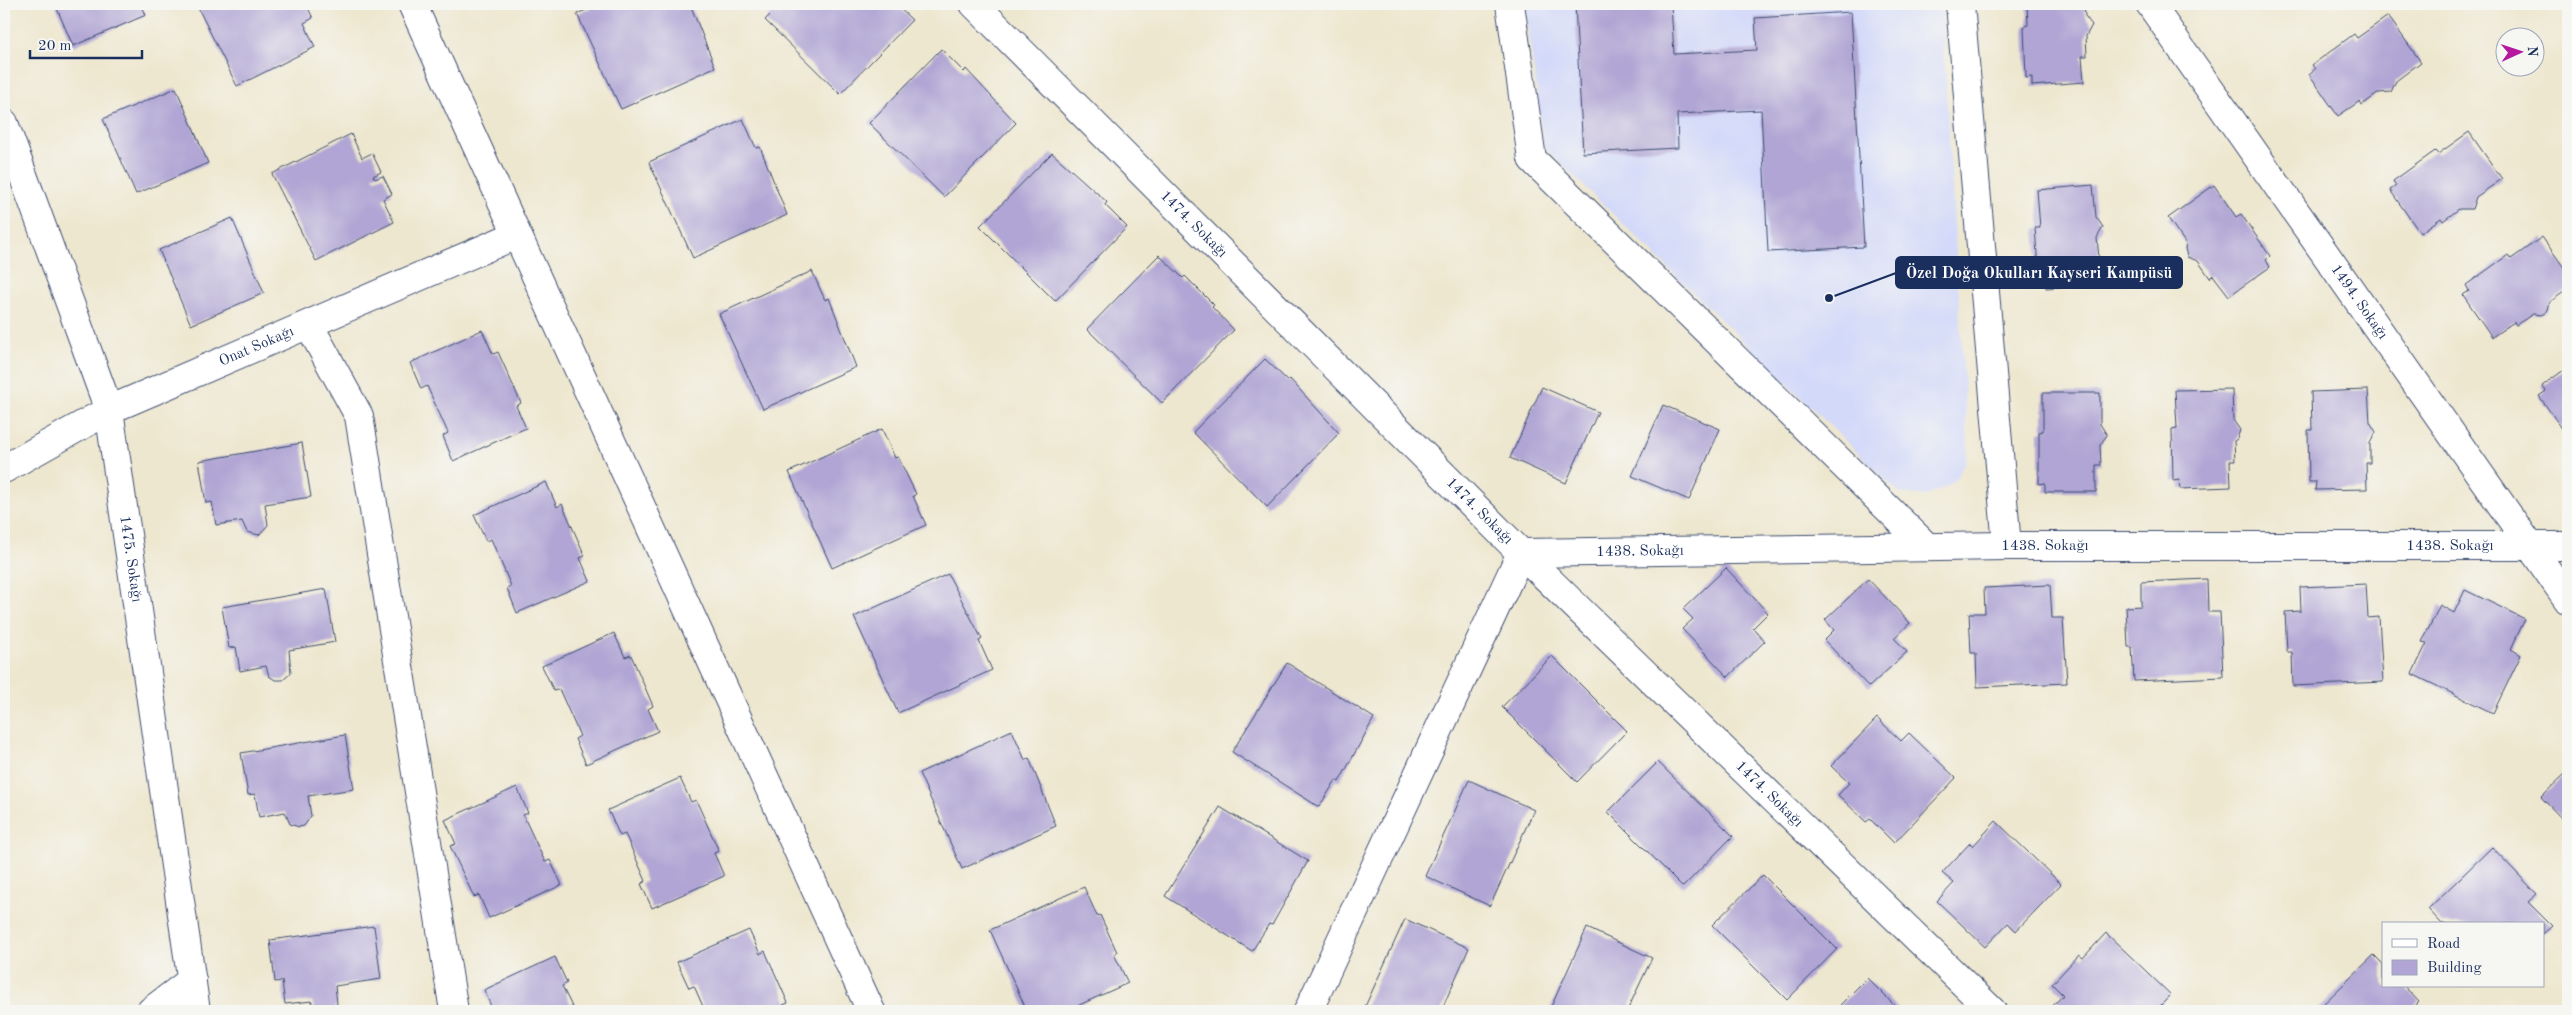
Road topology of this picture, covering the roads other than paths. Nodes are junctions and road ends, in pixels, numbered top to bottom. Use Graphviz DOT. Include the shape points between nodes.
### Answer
graph roads {
  1 [pos="412,4"];
  2 [pos="974,4"];
  3 [pos="1510,4"];
  4 [pos="1960,4"];
  5 [pos="2150,4"];
  6 [pos="4,124"];
  7 [pos="516,236"];
  8 [pos="309,325"];
  9 [pos="109,410"];
  10 [pos="4,469"];
  11 [pos="2529,545"];
  12 [pos="2007,546"];
  13 [pos="2568,546"];
  14 [pos="1927,547"];
  15 [pos="1521,553"];
  16 [pos="2568,600"];
  17 [pos="192,980"];
  18 [pos="151,1011"];
  19 [pos="196,1011"];
  20 [pos="454,1011"];
  21 [pos="870,1011"];
  22 [pos="1308,1011"];
  23 [pos="1992,1011"];
  1 -- 7 [label="street"];
  2 -- 15 [label="street, 1474. Sokağı"];
  3 -- 14 [label="street" via="1532,159"];
  4 -- 12 [label="street"];
  5 -- 11 [label="street, 1494. Sokağı"];
  6 -- 9 [label="street, 1475. Sokağı"];
  7 -- 8 [label="street, Onat Sokağı"];
  7 -- 21 [label="street"];
  8 -- 9 [label="street, Onat Sokağı"];
  8 -- 20 [label="street" via="359,416"];
  9 -- 10 [label="street, Onat Sokağı"];
  9 -- 17 [label="street, 1475. Sokağı"];
  11 -- 12 [label="street, 1438. Sokağı"];
  11 -- 13 [label="street, 1438. Sokağı"];
  11 -- 16 [label="street, 1494. Sokağı"];
  12 -- 14 [label="street, 1438. Sokağı"];
  14 -- 15 [label="street, 1438. Sokağı"];
  15 -- 22 [label="street"];
  15 -- 23 [label="street, 1474. Sokağı"];
  17 -- 18 [label="street"];
  17 -- 19 [label="street, 1475. Sokağı"];
}
